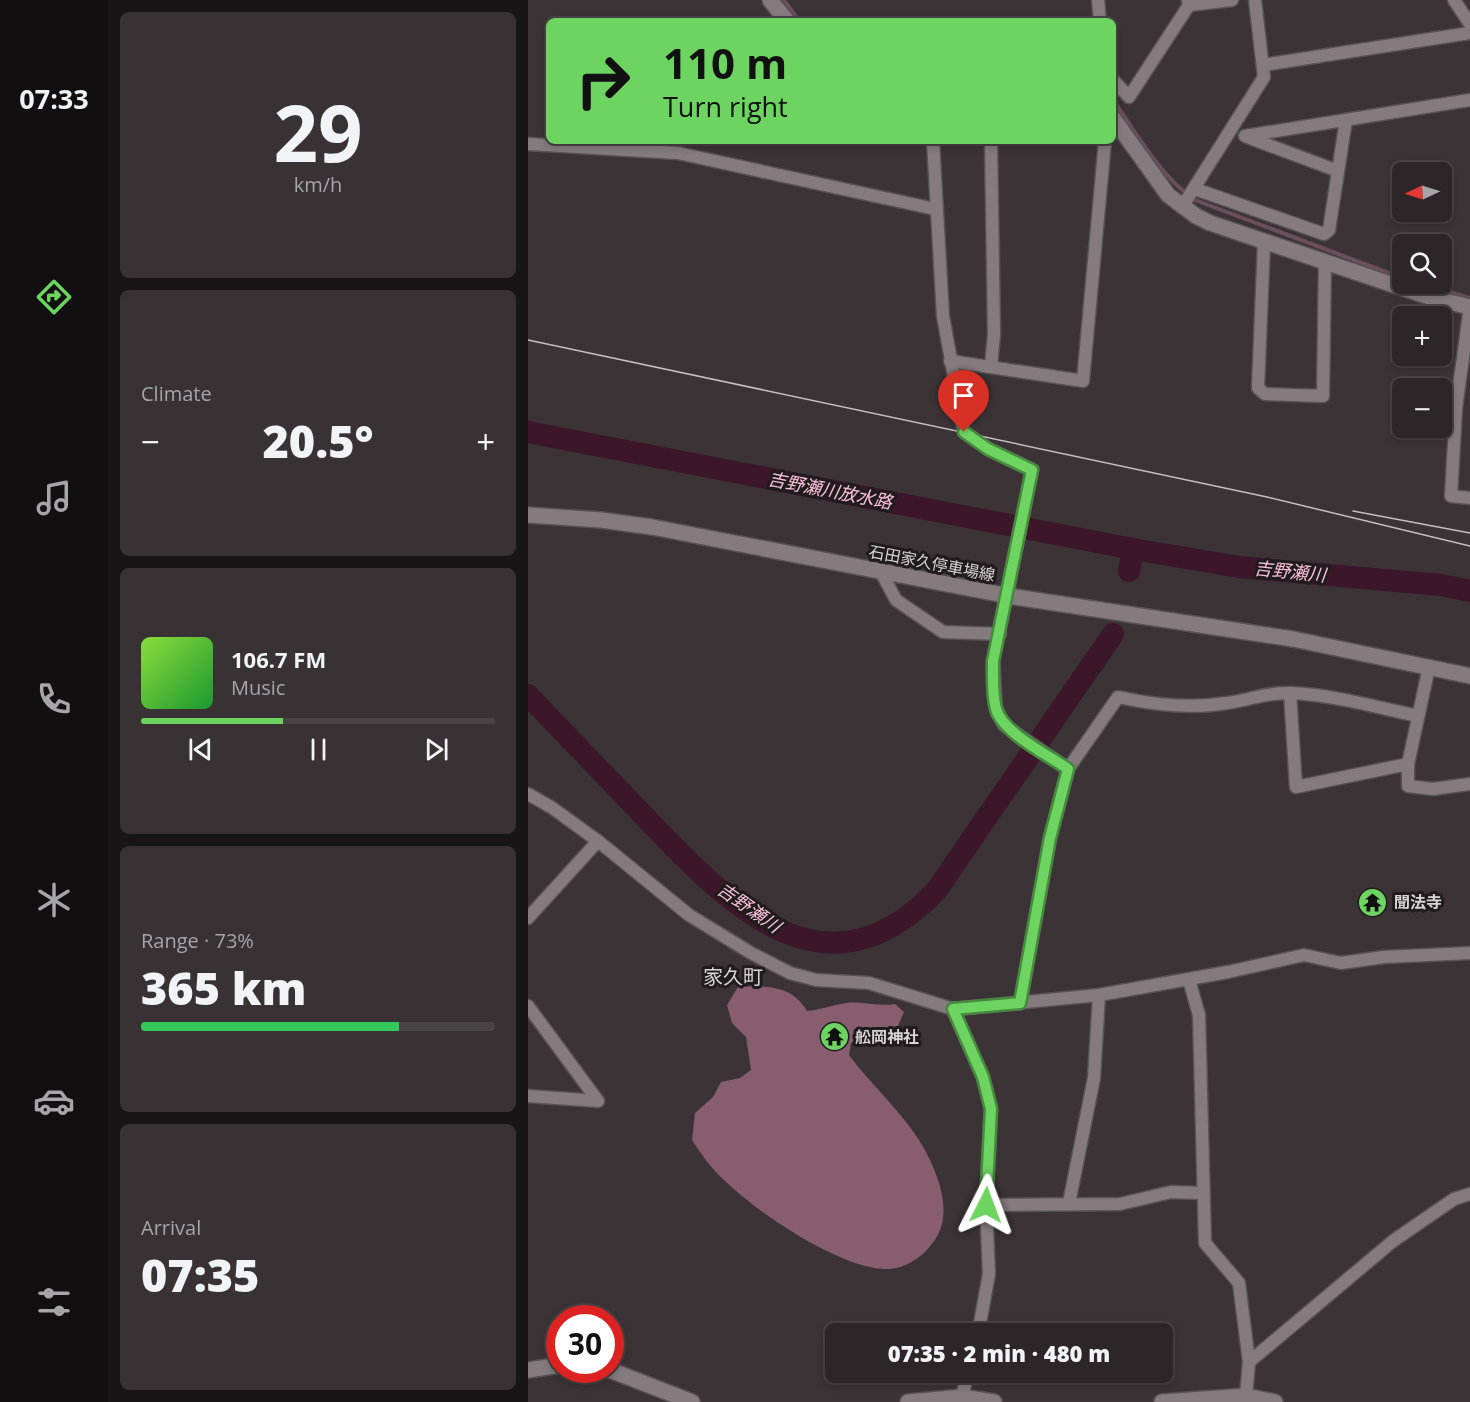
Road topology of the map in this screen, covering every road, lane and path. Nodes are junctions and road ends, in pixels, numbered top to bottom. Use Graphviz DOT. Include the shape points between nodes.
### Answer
graph roads {
  1 [pos="770,0"];
  2 [pos="1098,0"];
  3 [pos="1232,0"];
  4 [pos="1255,0"];
  5 [pos="1454,0"];
  6 [pos="1189,3"];
  7 [pos="785,18"];
  8 [pos="1100,18"];
  9 [pos="1470,24"];
  10 [pos="1470,33"];
  11 [pos="1263,65"];
  12 [pos="1116,83"];
  13 [pos="1470,100"];
  14 [pos="1346,120"];
  15 [pos="1116,122"];
  16 [pos="1232,131"];
  17 [pos="1245,136"];
  18 [pos="528,144"];
  19 [pos="933,144"];
  20 [pos="991,144"];
  21 [pos="1106,144"];
  22 [pos="1338,171"];
  23 [pos="1189,197"];
  24 [pos="935,209"];
  25 [pos="1264,242"];
  26 [pos="1325,261"];
  27 [pos="1470,307"];
  28 [pos="950,361"];
  29 [pos="991,366"];
  30 [pos="1470,498"];
  31 [pos="528,515"];
  32 [pos="880,572"];
  33 [pos="1008,596"];
  34 [pos="1000,634"];
  35 [pos="1429,667"];
  36 [pos="1470,676"];
  37 [pos="1290,693"];
  38 [pos="1418,716"];
  39 [pos="1408,764"];
  40 [pos="1068,769"];
  41 [pos="1470,784"];
  42 [pos="528,794"];
  43 [pos="598,842"];
  44 [pos="528,918"];
  45 [pos="1470,953"];
  46 [pos="1189,980"];
  47 [pos="1099,995"];
  48 [pos="1020,1003"];
  49 [pos="528,1006"];
  50 [pos="953,1009"];
  51 [pos="528,1096"];
  52 [pos="1202,1193"];
  53 [pos="1470,1194"];
  54 [pos="1070,1203"];
  55 [pos="986,1205"];
  56 [pos="980,1323"];
  57 [pos="1249,1362"];
  58 [pos="546,1367"];
  59 [pos="528,1370"];
  60 [pos="624,1375"];
  61 [pos="965,1383"];
  62 [pos="962,1396"];
  63 [pos="1246,1396"];
  64 [pos="692,1402"];
  65 [pos="908,1402"];
  66 [pos="994,1402"];
  67 [pos="1162,1402"];
  68 [pos="1275,1402"];
  1 -- 7 [label="main road"];
  2 -- 8 [label="street"];
  3 -- 6 [label="street"];
  4 -- 11 [label="street"];
  5 -- 9 [label="street"];
  6 -- 12 [label="street" via="1129,97"];
  10 -- 11 [label="street"];
  11 -- 16 [label="street" via="1264,77"];
  13 -- 14 [label="street"];
  14 -- 17 [label="street"];
  14 -- 22 [label="street"];
  15 -- 23 [label="main road" via="1157,181"];
  16 -- 17 [label="street"];
  16 -- 23 [label="street"];
  17 -- 22 [label="street"];
  18 -- 24 [label="street" via="678,153"];
  19 -- 24 [label="street"];
  20 -- 29 [label="street"];
  21 -- 29 [label="street" via="1083,381"];
  22 -- 23 [label="street" via="1329,230 1323,234"];
  23 -- 25 [label="main road" via="1210,223"];
  24 -- 28 [label="street"];
  25 -- 26 [label="main road"];
  25 -- 26 [label="street" via="1258,388 1265,394 1323,396"];
  26 -- 27 [label="main road"];
  27 -- 30 [label="street" via="1456,408 1451,496"];
  28 -- 29 [label="street"];
  28 -- 33 [label="street" via="964,432 988,449 1030,468"];
  31 -- 32 [label="main road, 石田家久停車場線" via="652,527"];
  32 -- 33 [label="main road, 石田家久停車場線"];
  32 -- 34 [label="street" via="896,600 943,632"];
  33 -- 34 [label="street"];
  33 -- 35 [label="main road, 石田家久停車場線" via="1293,639"];
  34 -- 40 [label="street" via="993,676 996,709 1004,725"];
  35 -- 36 [label="main road, 石田家久停車場線"];
  35 -- 38 [label="street"];
  37 -- 38 [label="street"];
  37 -- 39 [label="street" via="1296,787"];
  37 -- 40 [label="street" via="1257,694 1229,703 1194,706 1153,705 1118,698"];
  38 -- 39 [label="street"];
  39 -- 41 [label="street" via="1408,786 1433,789"];
  40 -- 48 [label="street" via="1050,838"];
  42 -- 43 [label="street"];
  43 -- 44 [label="street"];
  43 -- 50 [label="street" via="689,915 790,973 816,980 869,983"];
  45 -- 46 [label="street" via="1341,963 1304,955"];
  46 -- 47 [label="street"];
  46 -- 52 [label="street" via="1199,1015"];
  47 -- 48 [label="street"];
  47 -- 54 [label="street" via="1094,1078"];
  48 -- 50 [label="street"];
  49 -- 51 [label="street" via="598,1101"];
  50 -- 55 [label="street" via="983,1077 991,1109"];
  52 -- 54 [label="street" via="1171,1192 1120,1204"];
  52 -- 57 [label="street" via="1205,1243 1239,1283"];
  53 -- 57 [label="street" via="1454,1199 1393,1241"];
  54 -- 55 [label="street"];
  55 -- 56 [label="street" via="988,1274"];
  57 -- 63 [label="street"];
  58 -- 59 [label="main road"];
  60 -- 64 [label="main road"];
  61 -- 62 [label="street"];
  62 -- 65 [label="main road"];
  62 -- 66 [label="main road"];
  63 -- 67 [label="main road"];
  63 -- 68 [label="main road"];
}
